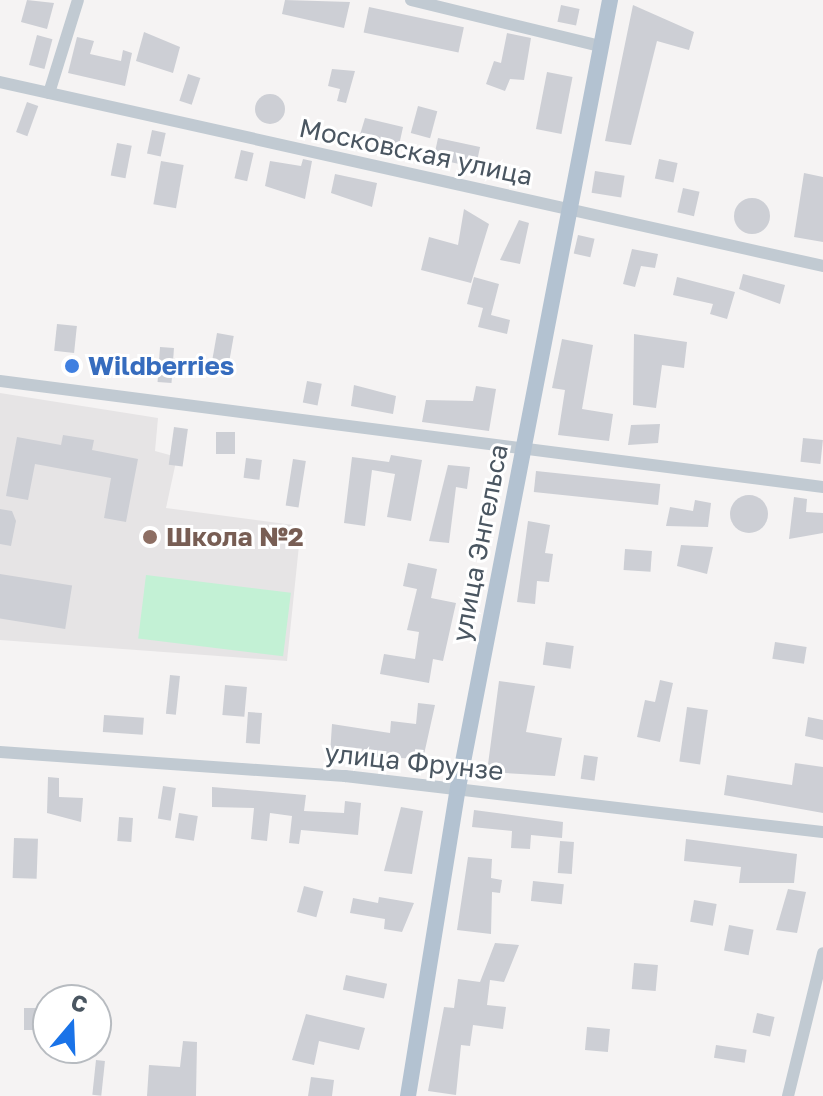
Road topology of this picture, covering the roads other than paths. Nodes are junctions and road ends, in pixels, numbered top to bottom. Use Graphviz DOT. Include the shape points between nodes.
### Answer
graph roads {
  1 [pos="78,0"];
  2 [pos="411,0"];
  3 [pos="610,0"];
  4 [pos="600,46"];
  5 [pos="0,82"];
  6 [pos="49,93"];
  7 [pos="568,208"];
  8 [pos="823,266"];
  9 [pos="0,381"];
  10 [pos="522,450"];
  11 [pos="823,487"];
  12 [pos="0,752"];
  13 [pos="458,788"];
  14 [pos="823,832"];
  15 [pos="823,953"];
  16 [pos="408,1096"];
  17 [pos="788,1096"];
  1 -- 6 [label="street"];
  2 -- 4 [label="street"];
  3 -- 4 [label="main road, улица Энгельса"];
  4 -- 7 [label="main road, улица Энгельса"];
  5 -- 6 [label="street, Московская улица"];
  6 -- 7 [label="street, Московская улица"];
  7 -- 8 [label="street, Московская улица"];
  7 -- 10 [label="main road, улица Энгельса"];
  9 -- 10 [label="street"];
  10 -- 11 [label="street"];
  10 -- 13 [label="main road, улица Энгельса"];
  12 -- 13 [label="street, улица Фрунзе"];
  13 -- 14 [label="street, улица Фрунзе"];
  13 -- 16 [label="main road, улица Энгельса"];
  15 -- 17 [label="street"];
}
